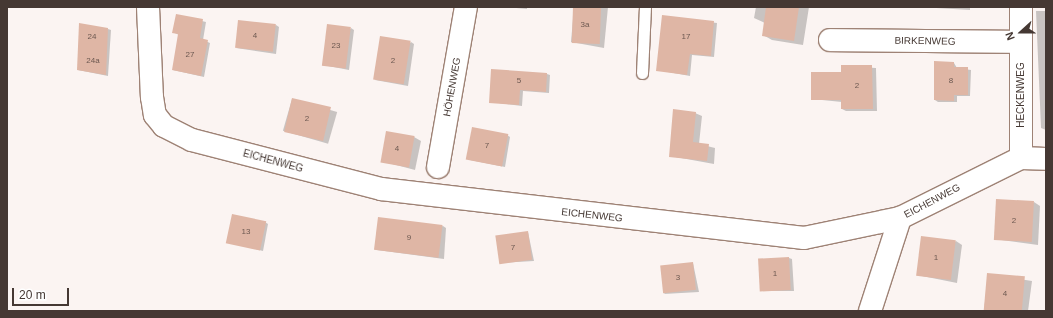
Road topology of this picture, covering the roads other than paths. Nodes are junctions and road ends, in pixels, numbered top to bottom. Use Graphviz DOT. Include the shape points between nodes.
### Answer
graph roads {
  1 [pos="148,7"];
  2 [pos="466,7"];
  3 [pos="645,7"];
  4 [pos="1021,7"];
  5 [pos="830,40"];
  6 [pos="1021,42"];
  7 [pos="642,73"];
  8 [pos="1021,158"];
  9 [pos="1046,159"];
  10 [pos="438,167"];
  11 [pos="900,218"];
  12 [pos="870,311"];
  1 -- 11 [label="street, EICHENWEG" via="155,115 164,126 192,140 381,189 804,238"];
  2 -- 10 [label="street, HÖHENWEG"];
  3 -- 7 [label="lane"];
  4 -- 6 [label="street, HECKENWEG"];
  5 -- 6 [label="street, BIRKENWEG"];
  6 -- 8 [label="street, HECKENWEG"];
  8 -- 9 [label="street, EICHENWEG"];
  8 -- 11 [label="street, EICHENWEG"];
  11 -- 12 [label="street"];
}
